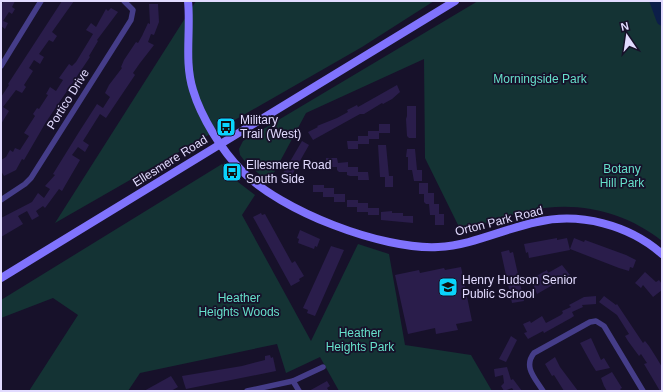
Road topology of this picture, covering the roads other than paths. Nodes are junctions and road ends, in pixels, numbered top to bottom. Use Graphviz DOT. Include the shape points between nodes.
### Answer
graph roads {
  1 [pos="41,1"];
  2 [pos="124,1"];
  3 [pos="188,1"];
  4 [pos="454,1"];
  5 [pos="1,66"];
  6 [pos="220,143"];
  7 [pos="2,198"];
  8 [pos="662,254"];
  9 [pos="1,278"];
  10 [pos="323,367"];
  11 [pos="293,381"];
  12 [pos="247,391"];
  13 [pos="299,391"];
  14 [pos="543,391"];
  15 [pos="642,391"];
  1 -- 5 [label="street"];
  2 -- 7 [label="street, Portico Drive" via="133,10 131,20 31,178"];
  3 -- 6 [label="street, Orton Park Road" via="190,79 200,109"];
  4 -- 6 [label="street, Ellesmere Road"];
  6 -- 8 [label="street, Orton Park Road" via="241,170 267,192 327,222 376,239 412,246 437,247 471,242 542,220 575,219 611,225 637,237"];
  6 -- 9 [label="street, Ellesmere Road"];
  10 -- 11 [label="street"];
  11 -- 12 [label="street"];
  11 -- 13 [label="street"];
  14 -- 15 [label="street" via="529,370 529,360 534,353 596,321 607,330"];
}
